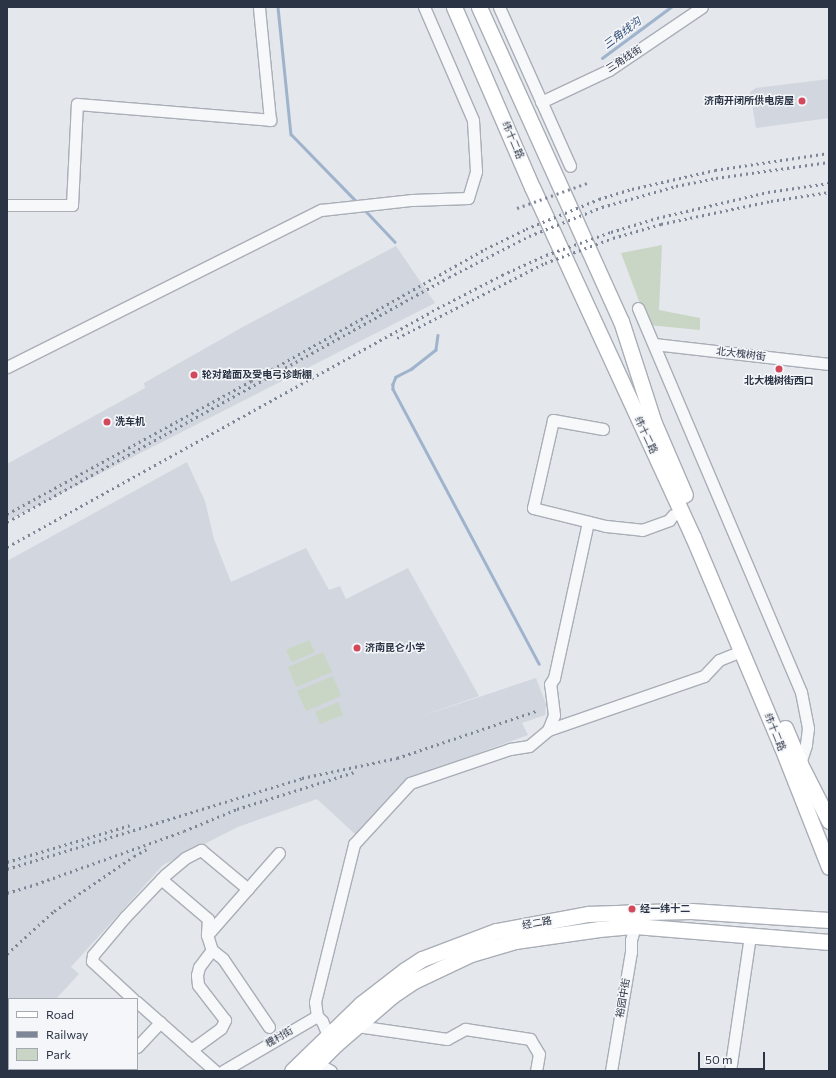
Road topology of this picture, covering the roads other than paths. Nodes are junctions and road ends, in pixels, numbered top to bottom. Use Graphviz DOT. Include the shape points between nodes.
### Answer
graph roads {
  1 [pos="259,7"];
  2 [pos="424,7"];
  3 [pos="454,7"];
  4 [pos="479,7"];
  5 [pos="499,7"];
  6 [pos="702,7"];
  7 [pos="541,102"];
  8 [pos="570,166"];
  9 [pos="7,205"];
  10 [pos="638,308"];
  11 [pos="654,344"];
  12 [pos="829,364"];
  13 [pos="7,367"];
  14 [pos="603,429"];
  15 [pos="673,515"];
  16 [pos="588,522"];
  17 [pos="741,651"];
  18 [pos="548,730"];
  19 [pos="800,764"];
  20 [pos="829,821"];
  21 [pos="279,853"];
  22 [pos="829,867"];
  23 [pos="161,879"];
  24 [pos="248,889"];
  25 [pos="829,920"];
  26 [pos="635,926"];
  27 [pos="207,935"];
  28 [pos="750,935"];
  29 [pos="829,942"];
  30 [pos="212,950"];
  31 [pos="132,998"];
  32 [pos="138,1003"];
  33 [pos="317,1016"];
  34 [pos="160,1022"];
  35 [pos="357,1026"];
  36 [pos="269,1027"];
  37 [pos="328,1035"];
  38 [pos="138,1046"];
  39 [pos="192,1050"];
  40 [pos="320,1060"];
  41 [pos="539,1070"];
  42 [pos="215,1071"];
  43 [pos="223,1071"];
  44 [pos="292,1071"];
  45 [pos="309,1071"];
  46 [pos="331,1071"];
  47 [pos="611,1071"];
  48 [pos="730,1071"];
  1 -- 9 [label="street" via="270,120 77,104 72,205"];
  2 -- 13 [label="street" via="473,120 476,171 468,198 320,210"];
  3 -- 17 [label="main road, 纬十二路" via="532,187 693,537"];
  4 -- 19 [label="main road, 纬十二路" via="621,321 654,423"];
  5 -- 7 [label="street"];
  6 -- 7 [label="street, 三角线街" via="609,70"];
  7 -- 8 [label="street"];
  10 -- 11 [label="street"];
  11 -- 12 [label="street, 北大槐树街"];
  11 -- 19 [label="street" via="800,692 808,728"];
  14 -- 16 [label="street" via="553,420 533,508"];
  15 -- 16 [label="street" via="668,520 642,530"];
  16 -- 18 [label="street" via="554,678 550,684 554,715"];
  17 -- 18 [label="street" via="720,660 704,676"];
  17 -- 22 [label="main road, 纬十二路"];
  18 -- 33 [label="street" via="530,746 510,749 410,783 354,844 315,1002"];
  19 -- 20 [label="main road, 纬十二路"];
  21 -- 24 [label="street"];
  23 -- 24 [label="street" via="185,858 201,850"];
  23 -- 27 [label="street" via="208,920"];
  23 -- 31 [label="street" via="116,927 92,961"];
  24 -- 27 [label="street"];
  25 -- 37 [label="main road, 经二路" via="691,911 588,914 496,931 422,959 361,1004"];
  26 -- 28 [label="main road, 经二路"];
  26 -- 35 [label="main road, 经二路" via="516,941 471,954 414,981 393,995"];
  26 -- 47 [label="street, 裕园中街"];
  27 -- 30 [label="street"];
  28 -- 29 [label="main road, 经二路"];
  28 -- 48 [label="street"];
  30 -- 36 [label="street" via="223,959"];
  30 -- 39 [label="street" via="199,967 196,976 198,985 224,1020 221,1028"];
  32 -- 34 [label="street"];
  33 -- 37 [label="street"];
  33 -- 43 [label="street, 槐村街"];
  34 -- 38 [label="street"];
  34 -- 39 [label="street"];
  35 -- 40 [label="main road, 经二路"];
  35 -- 41 [label="street" via="447,1039 465,1029 530,1040 539,1054"];
  37 -- 44 [label="main road, 经二路"];
  39 -- 42 [label="street"];
  40 -- 45 [label="main road, 经二路"];
  40 -- 46 [label="street" via="322,1066"];
}
